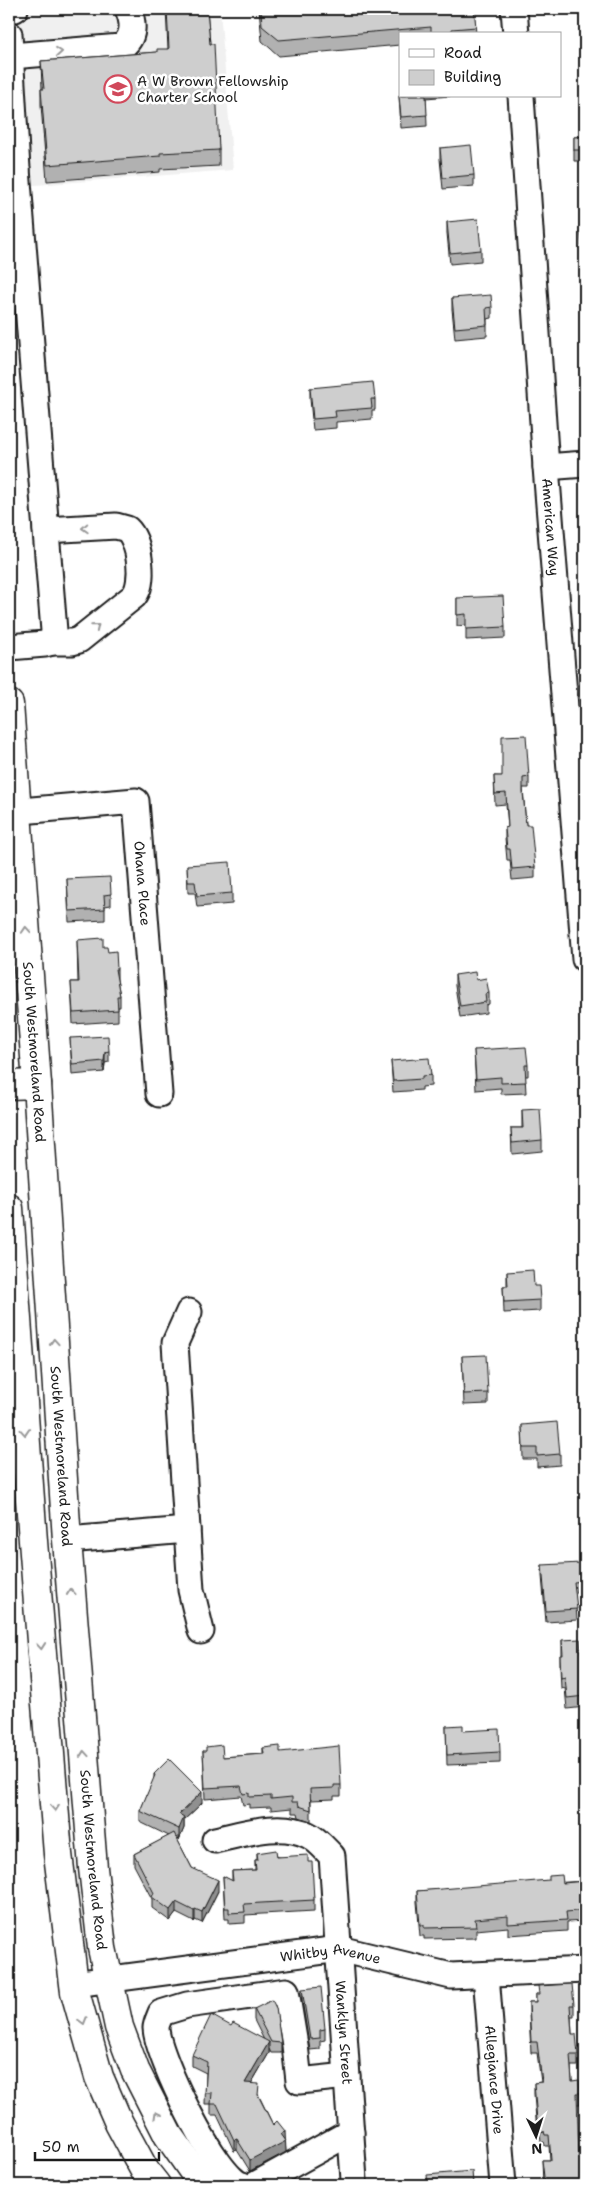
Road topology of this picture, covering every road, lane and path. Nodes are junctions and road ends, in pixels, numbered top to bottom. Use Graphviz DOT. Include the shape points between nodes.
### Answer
graph roads {
  1 [pos="9,9"];
  2 [pos="15,9"];
  3 [pos="128,9"];
  4 [pos="514,9"];
  5 [pos="516,32"];
  6 [pos="10,45"];
  7 [pos="11,96"];
  8 [pos="521,98"];
  9 [pos="13,169"];
  10 [pos="585,464"];
  11 [pos="546,467"];
  12 [pos="46,530"];
  13 [pos="52,642"];
  14 [pos="9,647"];
  15 [pos="9,704"];
  16 [pos="13,812"];
  17 [pos="585,959"];
  18 [pos="37,1084"];
  19 [pos="9,1085"];
  20 [pos="159,1094"];
  21 [pos="9,1208"];
  22 [pos="190,1312"];
  23 [pos="187,1530"];
  24 [pos="67,1540"];
  25 [pos="32,1542"];
  26 [pos="201,1631"];
  27 [pos="214,1840"];
  28 [pos="339,1949"];
  29 [pos="585,1970"];
  30 [pos="486,1975"];
  31 [pos="108,1981"];
  32 [pos="74,1984"];
  33 [pos="347,2076"];
  34 [pos="351,2132"];
  35 [pos="354,2180"];
  36 [pos="156,2185"];
  37 [pos="203,2185"];
  38 [pos="242,2185"];
  39 [pos="255,2185"];
  40 [pos="503,2185"];
  1 -- 2 [label="street"];
  6 -- 3 [label="street, one-way" via="121,47 132,35"];
  4 -- 5 [label="street"];
  6 -- 7 [label="street"];
  7 -- 9 [label="street"];
  8 -- 11 [label="street, American Way"];
  9 -- 12 [label="street"];
  10 -- 11 [label="street"];
  11 -- 17 [label="street, American Way"];
  12 -- 13 [label="street" via="54,631"];
  13 -- 12 [label="street, one-way" via="79,640 128,601 137,591 139,569 136,543 127,529 116,526"];
  13 -- 14 [label="street"];
  15 -- 16 [label="main road, South Westmoreland Road"];
  18 -- 16 [label="main road, South Westmoreland Road, one-way"];
  16 -- 20 [label="street, Ohana Place" via="136,801"];
  18 -- 19 [label="main road"];
  24 -- 18 [label="main road, South Westmoreland Road, one-way"];
  21 -- 25 [label="main road, one-way"];
  22 -- 23 [label="street" via="175,1343"];
  23 -- 24 [label="street"];
  23 -- 26 [label="street" via="191,1590"];
  24 -- 25 [label="main road"];
  31 -- 24 [label="main road, South Westmoreland Road, one-way" via="93,1868"];
  25 -- 32 [label="main road, one-way" via="58,1854"];
  27 -- 28 [label="street, Wanklyn Street" via="264,1830 292,1830 309,1835 332,1856"];
  28 -- 30 [label="street, Whitby Avenue" via="451,1976"];
  28 -- 31 [label="street, Whitby Avenue"];
  28 -- 33 [label="street, Wanklyn Street"];
  29 -- 30 [label="street, Whitby Avenue"];
  30 -- 40 [label="street, Allegiance Drive"];
  31 -- 32 [label="street, Whitby Avenue"];
  37 -- 31 [label="main road, South Westmoreland Road, one-way" via="168,2135 135,2070 119,2026"];
  32 -- 36 [label="main road, one-way" via="99,2077 119,2123"];
  33 -- 34 [label="street, Wanklyn Street"];
  33 -- 38 [label="street" via="300,2081 286,1991 187,2005 161,2013 156,2028 179,2092 216,2161 236,2184"];
  34 -- 35 [label="street, Wanklyn Street"];
  34 -- 39 [label="street"];
}
